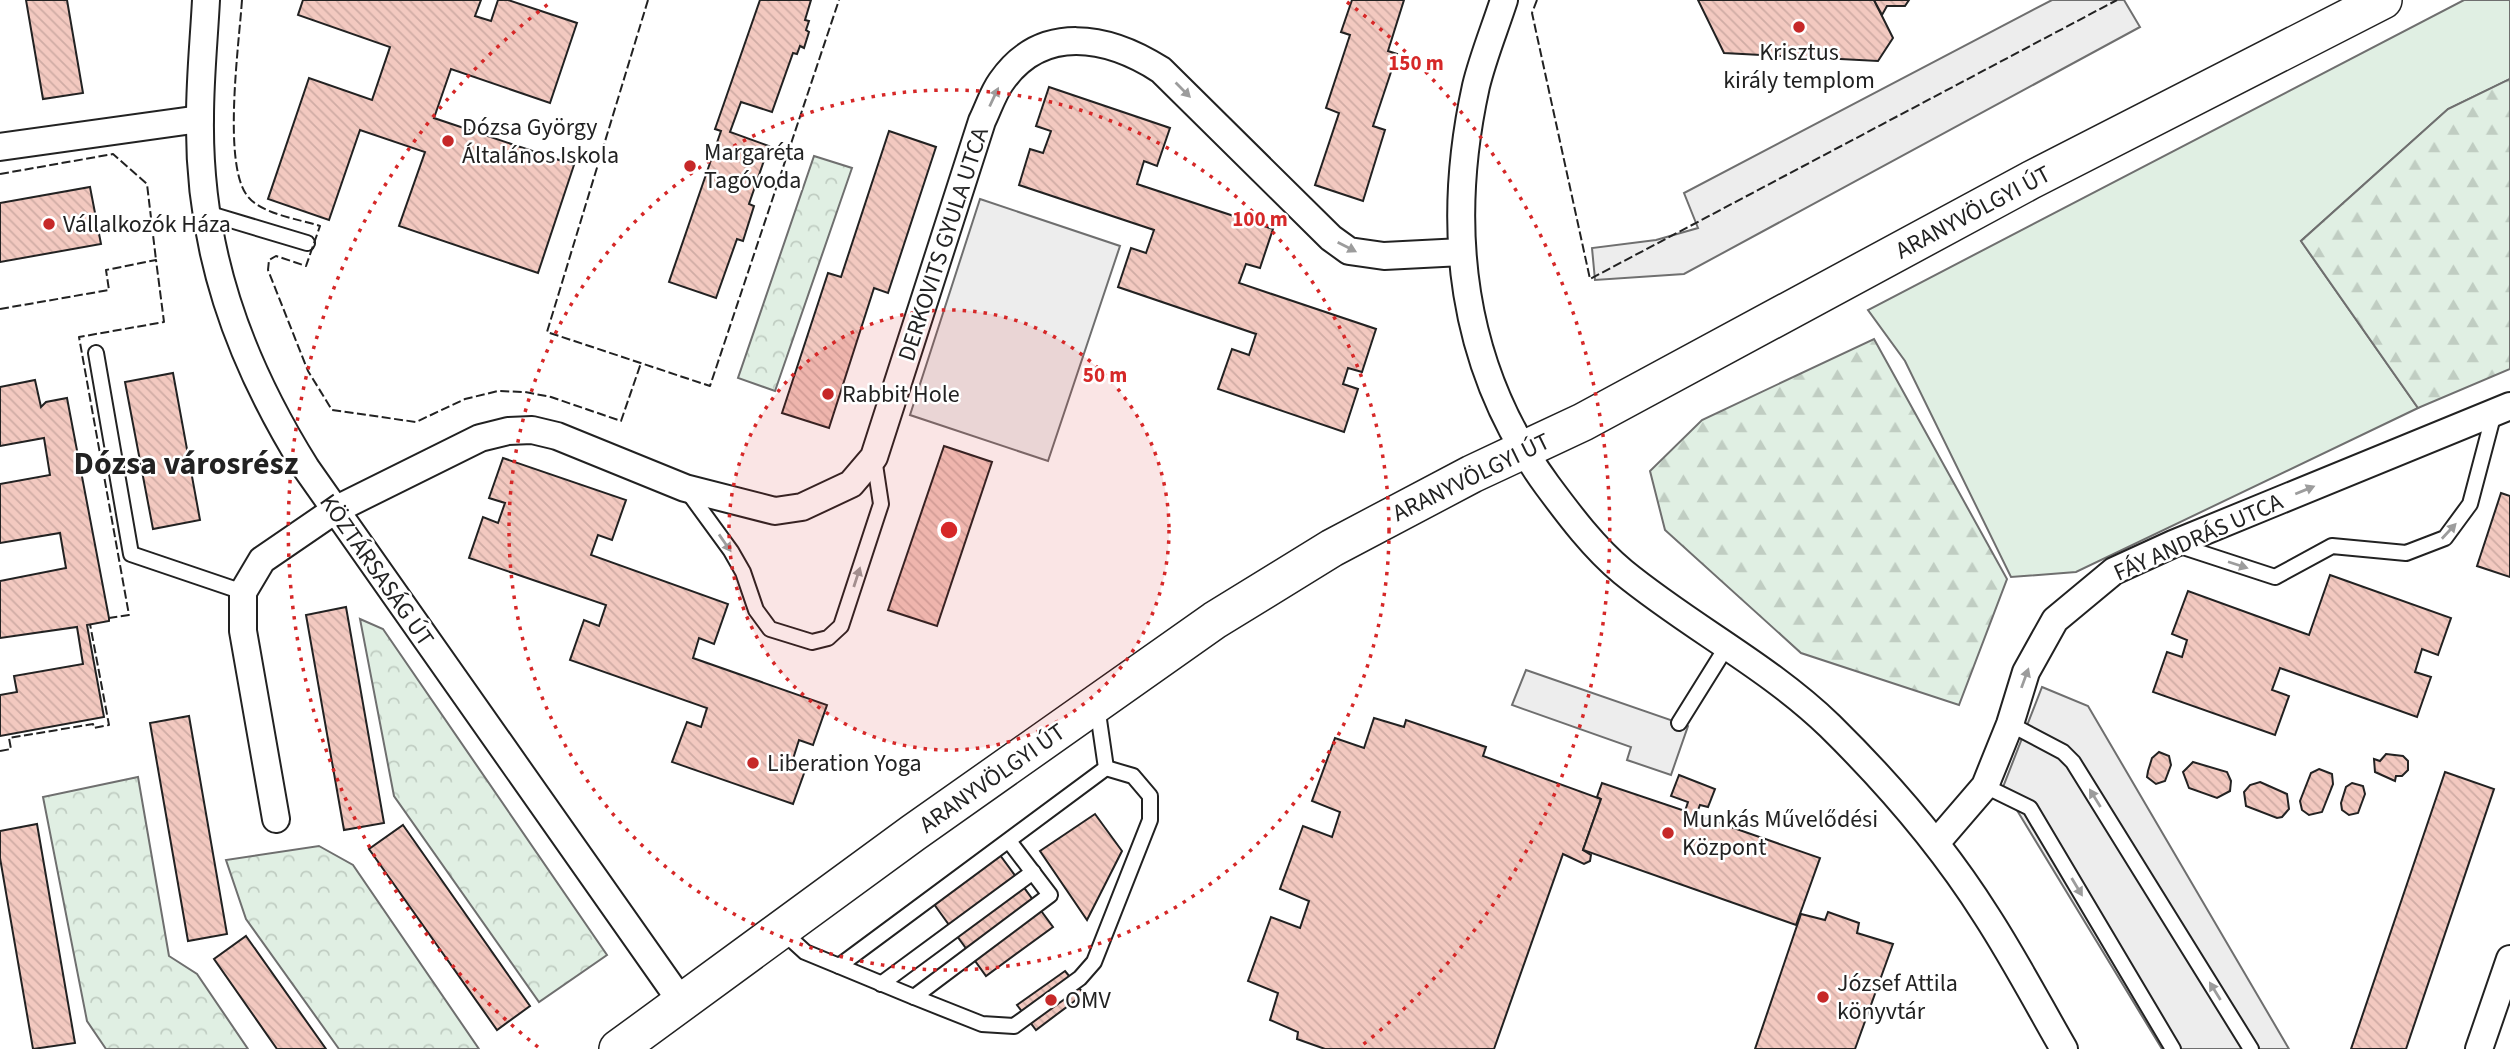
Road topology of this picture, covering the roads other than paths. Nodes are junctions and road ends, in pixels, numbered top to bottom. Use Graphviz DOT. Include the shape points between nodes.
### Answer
graph roads {
  1 [pos="206,0"];
  2 [pos="1504,0"];
  3 [pos="2383,0"];
  4 [pos="200,119"];
  5 [pos="0,147"];
  6 [pos="207,213"];
  7 [pos="307,243"];
  8 [pos="1462,252"];
  9 [pos="96,353"];
  10 [pos="2502,410"];
  11 [pos="1522,450"];
  12 [pos="874,457"];
  13 [pos="685,488"];
  14 [pos="335,510"];
  15 [pos="2173,544"];
  16 [pos="243,592"];
  17 [pos="1727,646"];
  18 [pos="1097,706"];
  19 [pos="1679,723"];
  20 [pos="2010,724"];
  21 [pos="1106,768"];
  22 [pos="1985,786"];
  23 [pos="276,818"];
  24 [pos="1009,841"];
  25 [pos="1936,844"];
  26 [pos="1033,872"];
  27 [pos="781,930"];
  28 [pos="2510,959"];
  29 [pos="839,966"];
  30 [pos="881,984"];
  31 [pos="914,998"];
  32 [pos="683,1003"];
  33 [pos="618,1049"];
  34 [pos="2064,1049"];
  35 [pos="2173,1049"];
  36 [pos="2251,1049"];
  37 [pos="2479,1049"];
  1 -- 4 [label="street, KÖZTÁRSASÁG ÚT"];
  2 -- 8 [label="street" via="1477,82 1466,139 1460,194"];
  3 -- 11 [label="street, ARANYVÖLGYI ÚT" via="2031,180 1583,422"];
  4 -- 5 [label="street"];
  4 -- 6 [label="street, KÖZTÁRSASÁG ÚT"];
  6 -- 7 [label="lane"];
  6 -- 14 [label="street, KÖZTÁRSASÁG ÚT" via="222,289 242,350 275,419"];
  8 -- 11 [label="street" via="1481,363"];
  12 -- 8 [label="street, DERKOVITS GYULA UTCA, one-way" via="982,121 1001,82 1032,54 1056,41 1108,44 1161,70 1349,251 1384,256"];
  9 -- 16 [label="lane" via="131,554"];
  15 -- 10 [label="street, FÁY ANDRÁS UTCA, one-way"];
  15 -- 10 [label="lane, one-way" via="2275,577 2332,547 2406,553 2445,538 2470,504"];
  11 -- 17 [label="street" via="1573,521 1621,570"];
  11 -- 18 [label="street, ARANYVÖLGYI ÚT" via="1332,548 1215,620"];
  12 -- 13 [label="street, DERKOVITS GYULA UTCA" via="851,484 802,507 775,511"];
  13 -- 12 [label="lane, one-way" via="731,551 756,610 770,629 812,642 828,638 841,625 881,504"];
  13 -- 14 [label="street, DERKOVITS GYULA UTCA" via="557,436 508,431 480,438"];
  14 -- 16 [label="street, DERKOVITS GYULA UTCA" via="262,560"];
  14 -- 32 [label="street, KÖZTÁRSASÁG ÚT"];
  20 -- 15 [label="street, FÁY ANDRÁS UTCA, one-way" via="2026,672 2055,620 2114,571"];
  16 -- 23 [label="street" via="243,631"];
  17 -- 19 [label="lane"];
  17 -- 25 [label="street" via="1764,670 1829,726"];
  18 -- 21 [label="lane"];
  18 -- 27 [label="street, ARANYVÖLGYI ÚT"];
  20 -- 22 [label="street, FÁY ANDRÁS UTCA"];
  36 -- 20 [label="lane, one-way" via="2073,762"];
  21 -- 24 [label="lane"];
  21 -- 31 [label="lane" via="1133,776 1150,796 1150,820 1094,962 1080,978 1014,1026 982,1024"];
  22 -- 25 [label="street, FÁY ANDRÁS UTCA"];
  22 -- 35 [label="lane, one-way" via="2030,808"];
  24 -- 26 [label="lane"];
  24 -- 29 [label="lane"];
  25 -- 34 [label="street" via="1987,916"];
  26 -- 30 [label="lane"];
  26 -- 31 [label="lane" via="1050,895"];
  27 -- 29 [label="lane" via="805,952"];
  27 -- 32 [label="street, ARANYVÖLGYI ÚT"];
  28 -- 37 [label="street"];
  29 -- 30 [label="lane"];
  30 -- 31 [label="lane"];
  32 -- 33 [label="street, ARANYVÖLGYI ÚT"];
}
